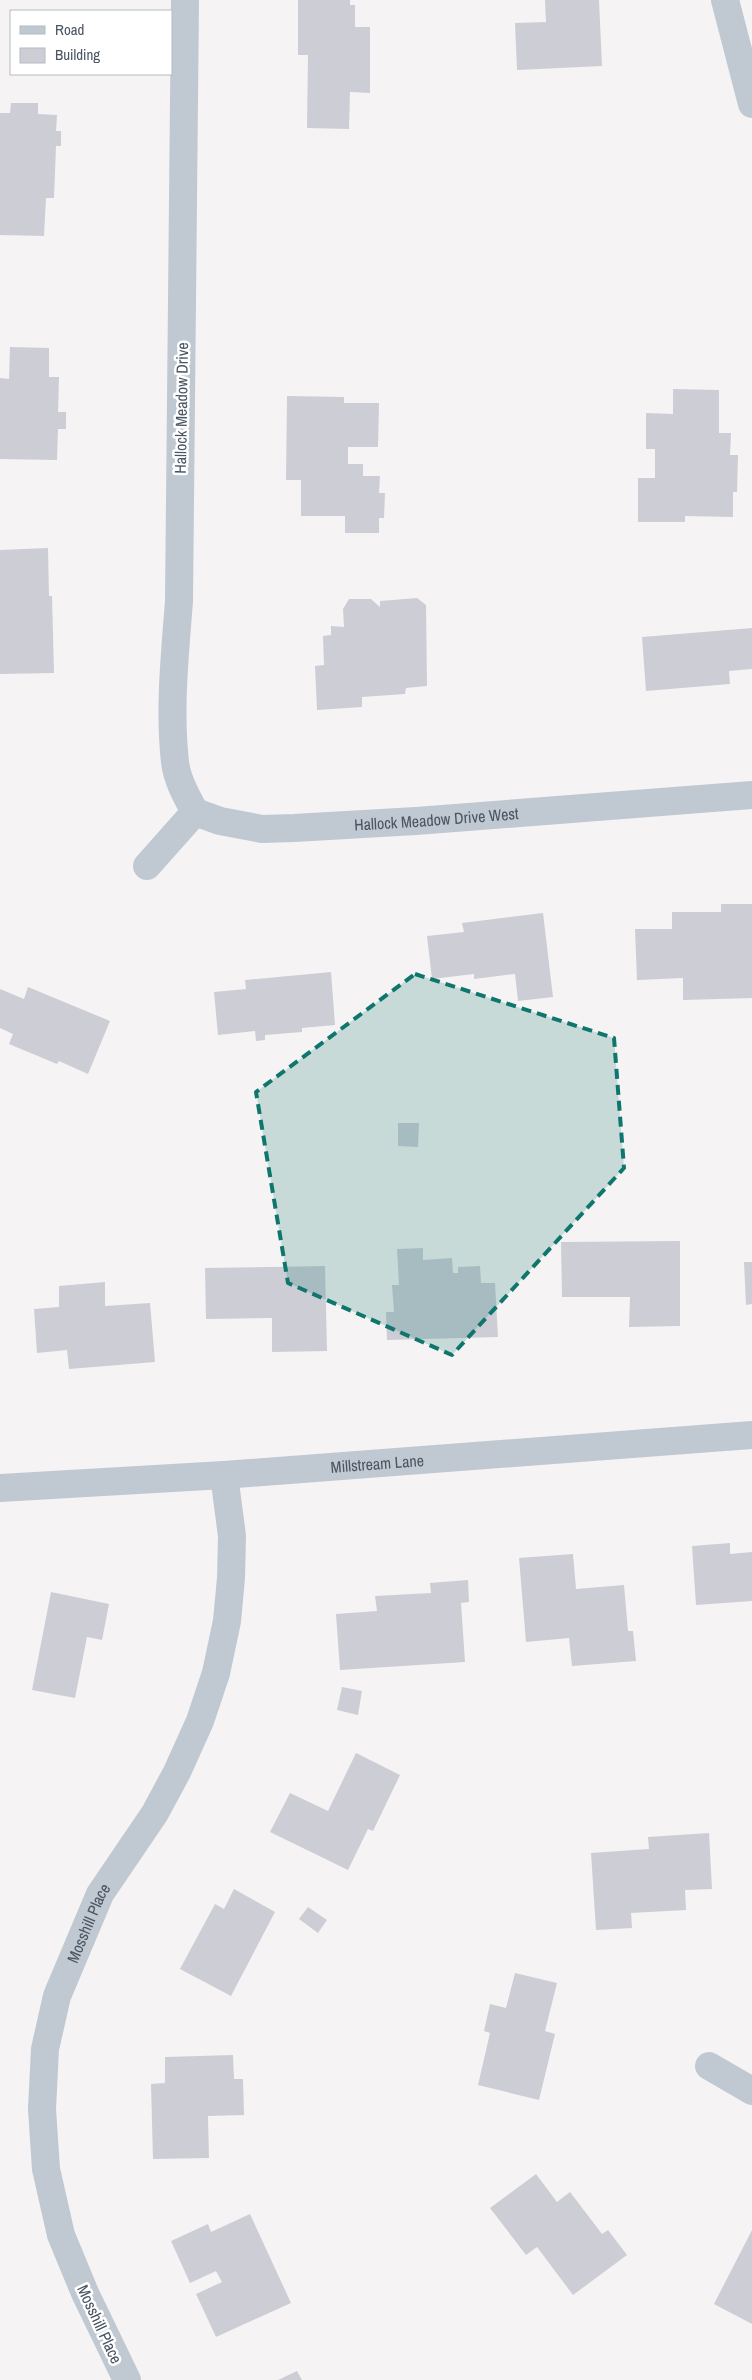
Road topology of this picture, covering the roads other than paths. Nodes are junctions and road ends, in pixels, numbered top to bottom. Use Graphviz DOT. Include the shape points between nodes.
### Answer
graph roads {
  1 [pos="185,0"];
  2 [pos="724,0"];
  3 [pos="752,104"];
  4 [pos="752,795"];
  5 [pos="195,812"];
  6 [pos="148,866"];
  7 [pos="752,1435"];
  8 [pos="224,1475"];
  9 [pos="0,1488"];
  10 [pos="709,2066"];
  11 [pos="752,2091"];
  12 [pos="127,2380"];
  1 -- 5 [label="street, Hallock Meadow Drive" via="179,601 173,689 175,764"];
  2 -- 3 [label="street"];
  4 -- 5 [label="street, Hallock Meadow Drive West" via="262,829 220,821"];
  5 -- 6 [label="street"];
  7 -- 8 [label="street, Millstream Lane"];
  8 -- 9 [label="street, Millstream Lane"];
  8 -- 12 [label="street, Mosshill Place" via="232,1536 231,1578 227,1621 216,1673 200,1721 177,1772 155,1813 100,1894 57,1996 45,2049 42,2109 46,2169 61,2235 84,2293"];
  10 -- 11 [label="street"];
}
